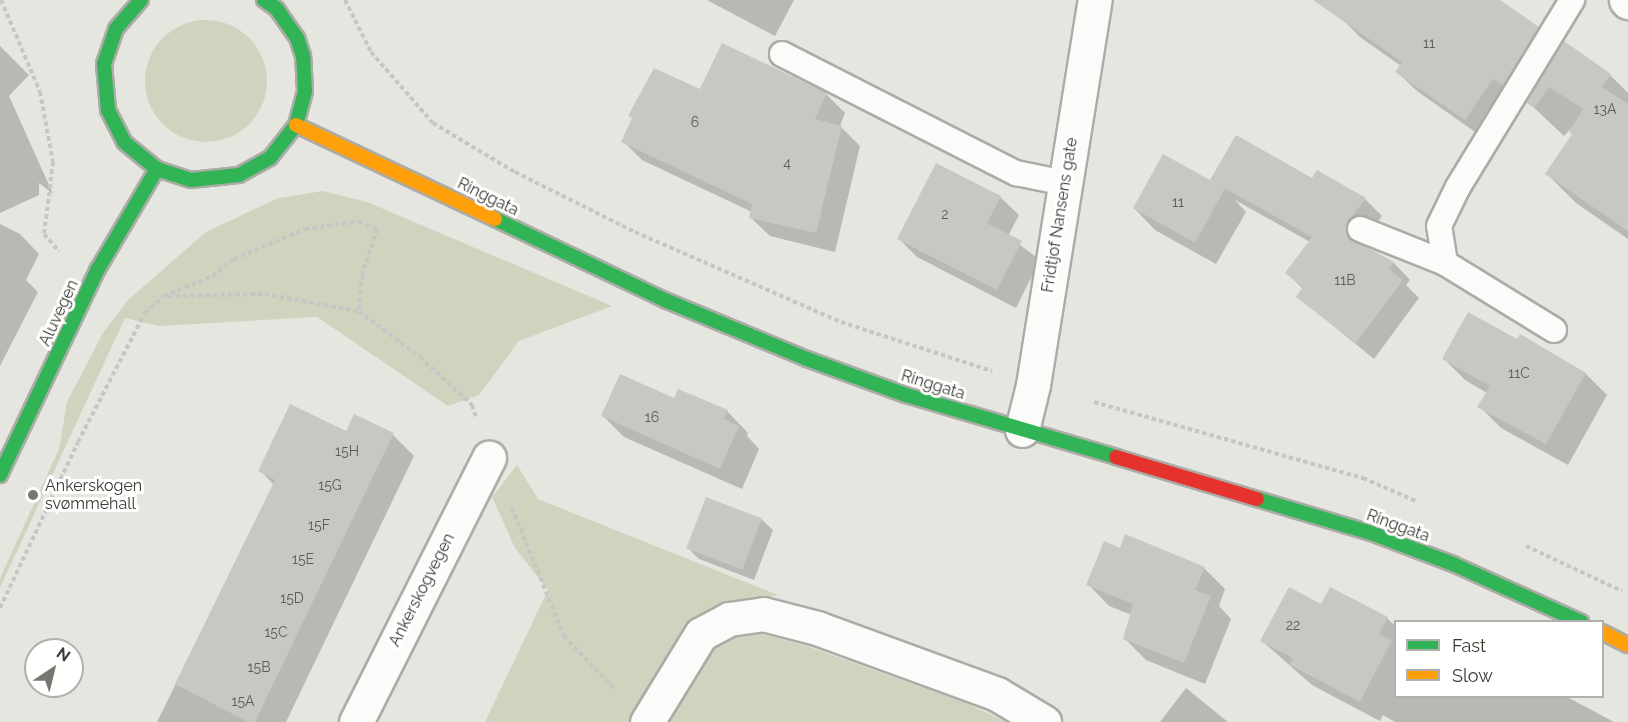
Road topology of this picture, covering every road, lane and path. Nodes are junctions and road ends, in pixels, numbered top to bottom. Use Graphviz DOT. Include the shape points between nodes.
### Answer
graph roads {
  1 [pos="1,0"];
  2 [pos="141,0"];
  3 [pos="264,0"];
  4 [pos="345,0"];
  5 [pos="1095,0"];
  6 [pos="1572,0"];
  7 [pos="112,5"];
  8 [pos="125,15"];
  9 [pos="782,54"];
  10 [pos="433,123"];
  11 [pos="296,125"];
  12 [pos="157,169"];
  13 [pos="1065,183"];
  14 [pos="1360,229"];
  15 [pos="377,230"];
  16 [pos="59,252"];
  17 [pos="1445,263"];
  18 [pos="164,296"];
  19 [pos="359,311"];
  20 [pos="1554,330"];
  21 [pos="1022,430"];
  22 [pos="489,458"];
  23 [pos="0,475"];
  24 [pos="0,608"];
  25 [pos="1579,620"];
  26 [pos="1604,633"];
  27 [pos="1628,645"];
  28 [pos="356,722"];
  29 [pos="647,722"];
  30 [pos="1044,722"];
  1 -- 16 [label="path" via="40,92 53,162 44,234"];
  2 -- 8 [label="main road"];
  3 -- 11 [label="main road" via="277,9 297,38 303,56 305,91"];
  4 -- 10 [label="path" via="370,52"];
  5 -- 13 [label="street, Fridtjof Nansens gate"];
  6 -- 17 [label="lane" via="1458,187 1439,226"];
  7 -- 8 [label="main road"];
  8 -- 12 [label="main road" via="104,64 108,110 124,142"];
  9 -- 13 [label="lane" via="1006,168"];
  11 -- 12 [label="main road" via="270,158 239,175 191,180"];
  11 -- 21 [label="main road, Ringgata" via="667,301 818,363"];
  12 -- 23 [label="main road, Aluvegen" via="98,269"];
  13 -- 21 [label="street, Fridtjof Nansens gate"];
  14 -- 17 [label="lane"];
  15 -- 18 [label="path" via="359,221 305,229 234,259 213,276"];
  17 -- 20 [label="lane"];
  18 -- 19 [label="path" via="265,294"];
  18 -- 24 [label="path" via="140,323"];
  21 -- 25 [label="main road, Ringgata" via="1371,533 1453,564"];
  22 -- 28 [label="street, Ankerskogvegen"];
  26 -- 27 [label="main road"];
  29 -- 30 [label="street" via="700,634 729,619 763,614 817,628 997,694"];
}
